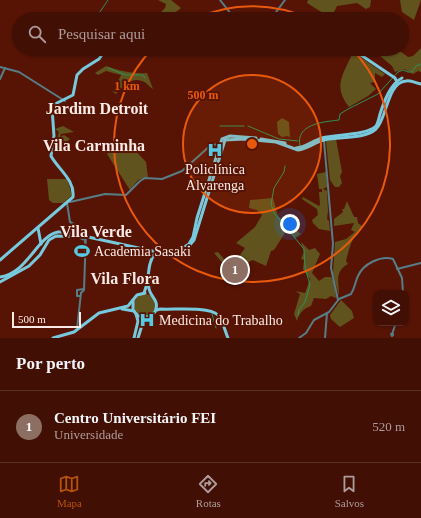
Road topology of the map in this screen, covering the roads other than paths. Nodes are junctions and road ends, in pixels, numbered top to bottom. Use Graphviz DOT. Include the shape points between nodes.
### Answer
graph roads {
  1 [pos="220,0"];
  2 [pos="285,0"];
  3 [pos="229,12"];
  4 [pos="276,12"];
  5 [pos="102,56"];
  6 [pos="363,56"];
  7 [pos="0,67"];
  8 [pos="5,68"];
  9 [pos="0,79"];
  10 [pos="396,80"];
  11 [pos="421,83"];
  12 [pos="388,98"];
  13 [pos="65,100"];
  14 [pos="324,139"];
  15 [pos="266,140"];
  16 [pos="218,144"];
  17 [pos="204,200"];
  18 [pos="69,202"];
  19 [pos="38,228"];
  20 [pos="84,237"];
  21 [pos="43,243"];
  22 [pos="86,248"];
  23 [pos="155,252"];
  24 [pos="0,260"];
  25 [pos="421,263"];
  26 [pos="149,265"];
  27 [pos="21,266"];
  28 [pos="398,269"];
  29 [pos="22,272"];
  30 [pos="0,277"];
  31 [pos="0,282"];
  32 [pos="402,290"];
  33 [pos="144,293"];
  34 [pos="153,296"];
  35 [pos="133,300"];
  36 [pos="338,300"];
  37 [pos="157,302"];
  38 [pos="177,310"];
  39 [pos="134,311"];
  40 [pos="155,312"];
  41 [pos="136,314"];
  42 [pos="327,315"];
  43 [pos="148,317"];
  44 [pos="395,326"];
  45 [pos="79,328"];
  46 [pos="393,336"];
  47 [pos="53,338"];
  48 [pos="60,338"];
  49 [pos="134,338"];
  50 [pos="138,338"];
  51 [pos="228,338"];
  52 [pos="299,338"];
  53 [pos="325,338"];
  1 -- 3 [label="street"];
  2 -- 4 [label="street"];
  5 -- 13 [label="main road" via="81,72 76,80 74,95"];
  6 -- 10 [label="main road"];
  7 -- 8 [label="street"];
  8 -- 9 [label="street"];
  8 -- 13 [label="street" via="19,72"];
  10 -- 11 [label="main road"];
  10 -- 11 [label="main road" via="402,78"];
  10 -- 12 [label="main road"];
  10 -- 12 [label="main road"];
  12 -- 14 [label="main road" via="377,124 372,128 364,132"];
  13 -- 18 [label="main road" via="54,104 52,108 54,136 50,155 65,173 74,192"];
  14 -- 15 [label="main road" via="298,148 279,141"];
  14 -- 36 [label="street" via="333,244 331,268"];
  15 -- 16 [label="main road" via="230,136 223,138"];
  15 -- 17 [label="main road" via="224,140"];
  16 -- 17 [label="main road"];
  16 -- 18 [label="street" via="211,145 182,171 162,179 144,179 130,193 121,196 103,194"];
  17 -- 23 [label="main road" via="188,246 182,251"];
  18 -- 19 [label="main road"];
  18 -- 20 [label="street" via="70,222 85,230"];
  19 -- 21 [label="main road"];
  19 -- 24 [label="main road"];
  20 -- 21 [label="main road" via="58,232"];
  20 -- 22 [label="street"];
  20 -- 22 [label="street"];
  20 -- 23 [label="main road"];
  20 -- 23 [label="main road"];
  21 -- 27 [label="main road"];
  21 -- 29 [label="main road" via="38,258"];
  22 -- 45 [label="street" via="84,289 80,293"];
  23 -- 26 [label="main road"];
  25 -- 28 [label="street"];
  26 -- 33 [label="main road"];
  26 -- 34 [label="main road" via="149,289"];
  27 -- 29 [label="main road" via="24,268"];
  27 -- 30 [label="main road"];
  28 -- 32 [label="street"];
  28 -- 36 [label="street" via="391,258 373,261 359,274 351,294"];
  29 -- 31 [label="main road"];
  33 -- 34 [label="main road"];
  33 -- 35 [label="main road" via="138,294"];
  34 -- 37 [label="main road"];
  35 -- 39 [label="main road"];
  35 -- 45 [label="main road" via="127,306 99,313"];
  36 -- 42 [label="street"];
  37 -- 38 [label="main road" via="161,307"];
  37 -- 40 [label="main road"];
  38 -- 40 [label="main road" via="160,309"];
  38 -- 51 [label="main road" via="199,309 215,313 221,320"];
  39 -- 41 [label="main road"];
  39 -- 45 [label="main road" via="127,308 105,312"];
  40 -- 43 [label="main road"];
  41 -- 43 [label="main road"];
  41 -- 49 [label="main road" via="138,321"];
  42 -- 52 [label="street" via="314,320 306,333"];
  42 -- 53 [label="street"];
  43 -- 50 [label="main road" via="142,322"];
  44 -- 46 [label="street"];
  45 -- 47 [label="main road"];
  45 -- 48 [label="main road" via="75,333"];
}
